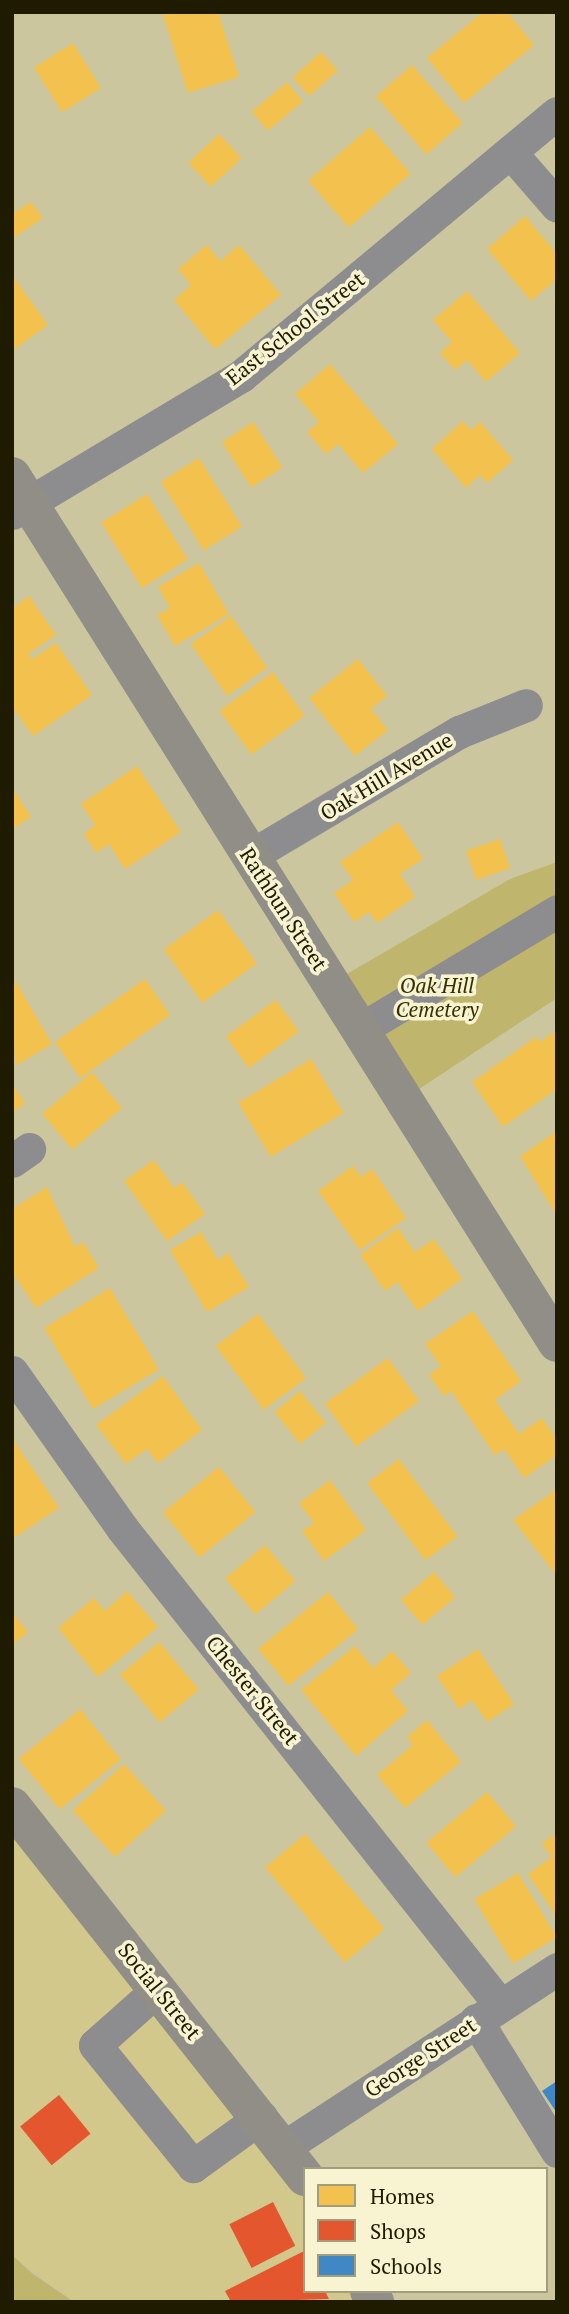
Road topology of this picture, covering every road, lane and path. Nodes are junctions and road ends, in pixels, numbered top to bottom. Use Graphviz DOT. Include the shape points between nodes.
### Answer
graph roads {
  1 [pos="557,113"];
  2 [pos="511,153"];
  3 [pos="557,206"];
  4 [pos="18,497"];
  5 [pos="526,705"];
  6 [pos="250,856"];
  7 [pos="557,911"];
  8 [pos="361,1029"];
  9 [pos="557,1343"];
  10 [pos="12,1372"];
  11 [pos="12,1806"];
  12 [pos="557,1969"];
  13 [pos="158,1989"];
  14 [pos="488,2013"];
  15 [pos="261,2117"];
  16 [pos="557,2151"];
  17 [pos="294,2162"];
  1 -- 2 [label="street, East School Street"];
  2 -- 3 [label="street"];
  2 -- 4 [label="street, East School Street" via="241,376"];
  4 -- 6 [label="main road, Rathbun Street"];
  5 -- 6 [label="street, Oak Hill Avenue" via="459,732"];
  6 -- 8 [label="main road, Rathbun Street"];
  7 -- 8 [label="street"];
  8 -- 9 [label="main road, Rathbun Street"];
  10 -- 14 [label="street, Chester Street" via="122,1528"];
  11 -- 13 [label="main road, Social Street"];
  12 -- 14 [label="street, George Street"];
  13 -- 15 [label="main road, Social Street"];
  13 -- 15 [label="street" via="95,2045 193,2166"];
  14 -- 16 [label="street, Chester Street"];
  14 -- 17 [label="street, George Street"];
  15 -- 17 [label="main road, Social Street"];
}
